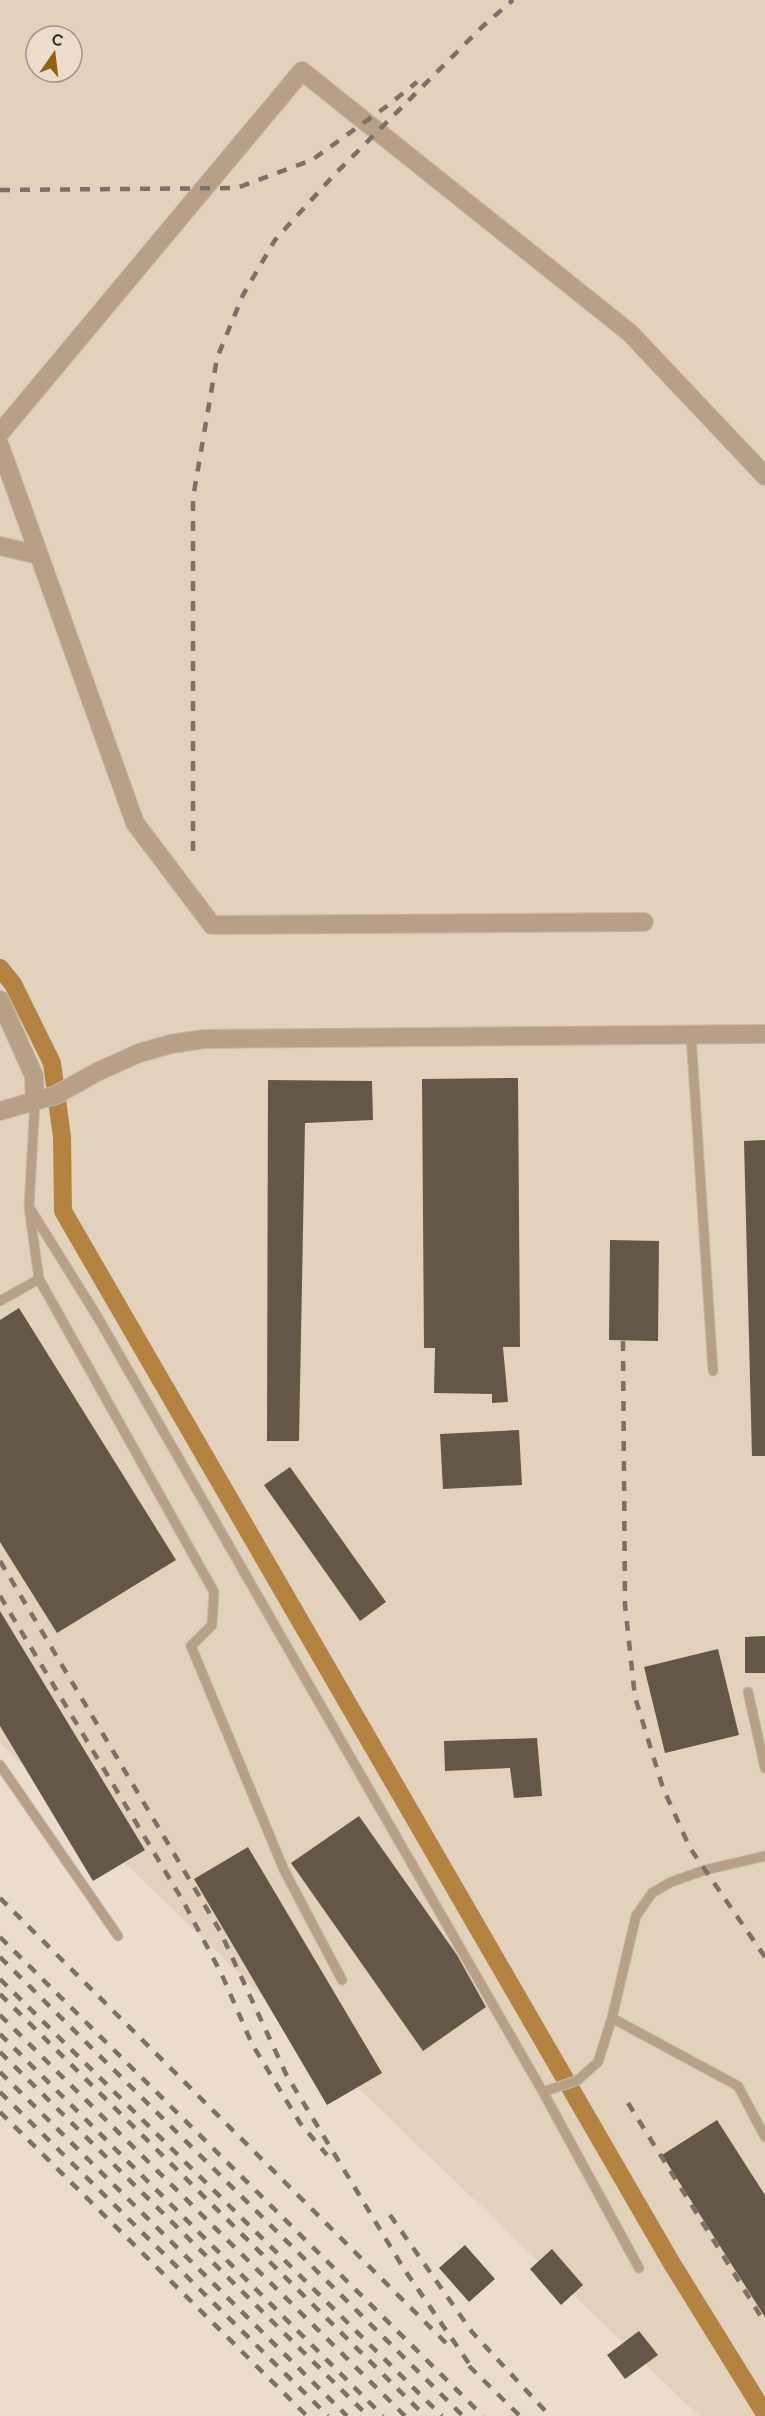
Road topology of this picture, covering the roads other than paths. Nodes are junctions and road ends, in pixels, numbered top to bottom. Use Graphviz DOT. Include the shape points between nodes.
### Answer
graph roads {
  1 [pos="0,433"];
  2 [pos="0,447"];
  3 [pos="765,476"];
  4 [pos="0,546"];
  5 [pos="39,555"];
  6 [pos="644,922"];
  7 [pos="0,1000"];
  8 [pos="765,1034"];
  9 [pos="691,1035"];
  10 [pos="35,1101"];
  11 [pos="0,1112"];
  12 [pos="29,1207"];
  13 [pos="39,1279"];
  14 [pos="0,1300"];
  15 [pos="713,1371"];
  16 [pos="748,1692"];
  17 [pos="0,1765"];
  18 [pos="765,1768"];
  19 [pos="765,1856"];
  20 [pos="118,1936"];
  21 [pos="342,1980"];
  22 [pos="612,2018"];
  23 [pos="543,2092"];
  24 [pos="765,2137"];
  25 [pos="639,2268"];
  1 -- 3 [label="street" via="302,71 630,333"];
  2 -- 5 [label="street"];
  4 -- 5 [label="street"];
  5 -- 6 [label="street" via="135,823 212,925"];
  7 -- 10 [label="street" via="34,1076"];
  8 -- 9 [label="street"];
  9 -- 10 [label="street" via="204,1039 139,1053 56,1095"];
  9 -- 15 [label="lane"];
  10 -- 11 [label="street"];
  10 -- 12 [label="lane"];
  12 -- 13 [label="lane"];
  12 -- 23 [label="lane" via="98,1316"];
  13 -- 14 [label="lane"];
  13 -- 21 [label="lane" via="214,1592 212,1625 191,1646 284,1870"];
  16 -- 18 [label="lane"];
  17 -- 20 [label="lane"];
  19 -- 22 [label="lane" via="705,1870 652,1893 636,1916"];
  22 -- 23 [label="lane" via="598,2062 578,2080"];
  22 -- 24 [label="lane" via="738,2086"];
  23 -- 25 [label="lane"];
}
